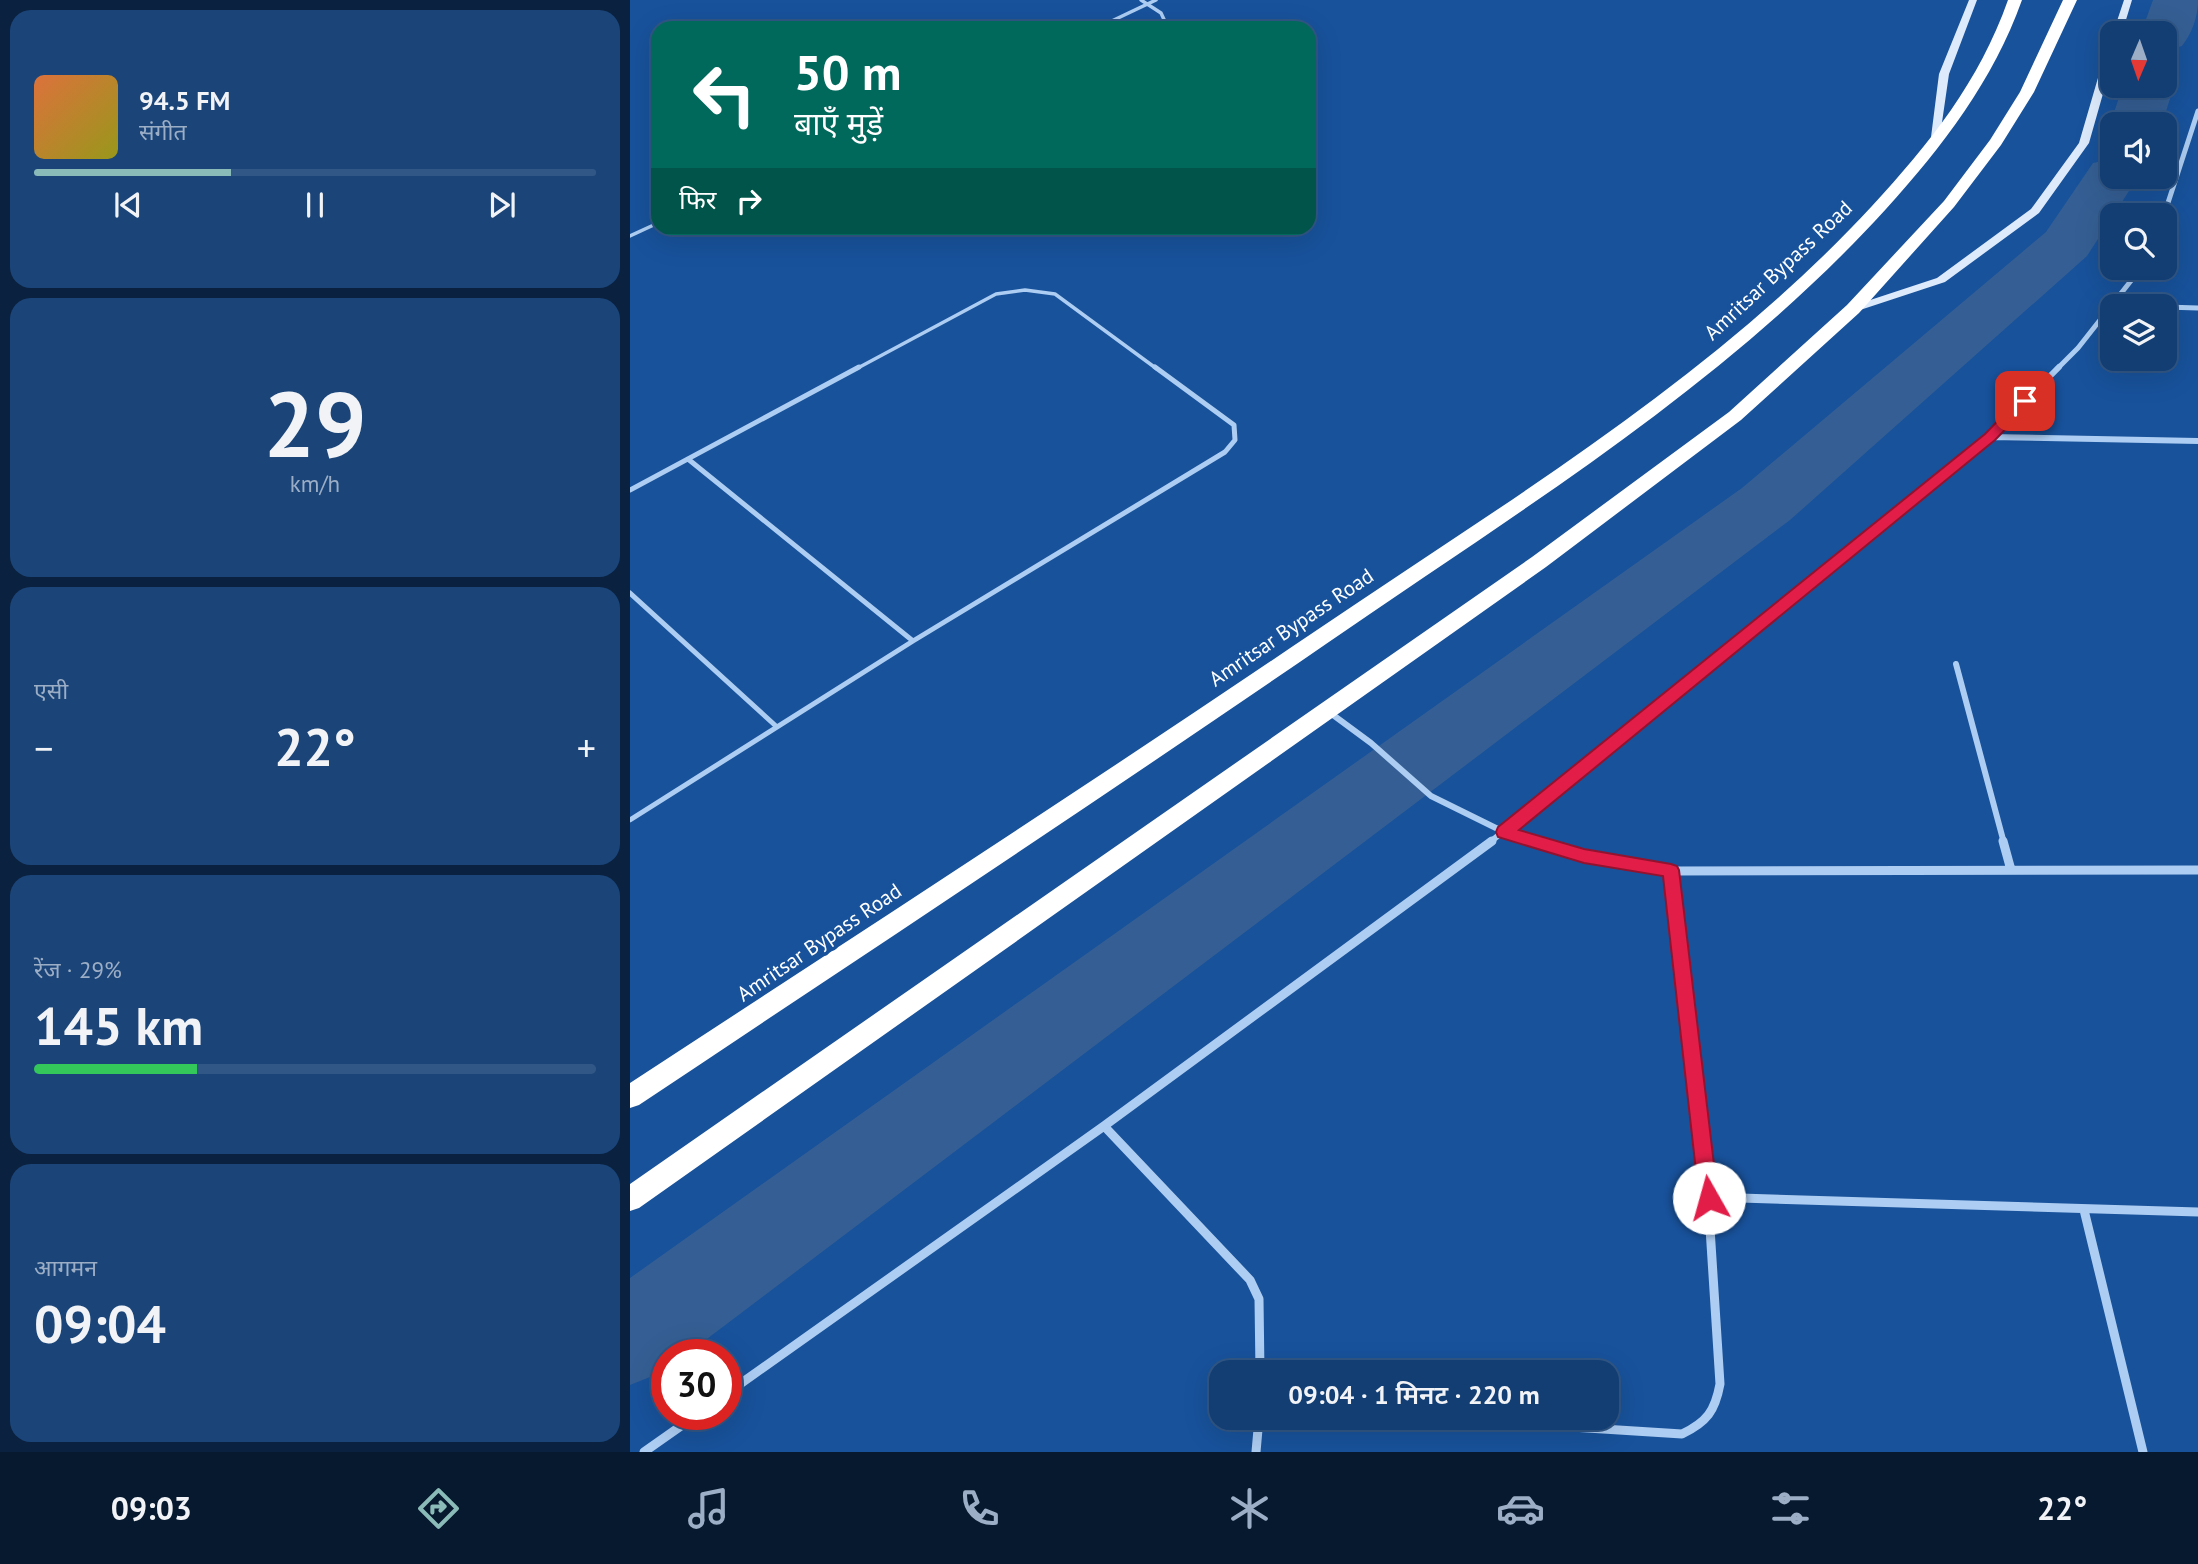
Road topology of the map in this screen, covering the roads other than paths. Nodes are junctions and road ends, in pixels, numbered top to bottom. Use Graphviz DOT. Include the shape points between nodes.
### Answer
graph roads {
  1 [pos="1141,0"];
  2 [pos="1156,0"];
  3 [pos="1973,0"];
  4 [pos="2015,0"];
  5 [pos="2070,0"];
  6 [pos="2128,0"];
  7 [pos="1150,4"];
  8 [pos="1112,21"];
  9 [pos="1165,21"];
  10 [pos="2121,21"];
  11 [pos="2100,88"];
  12 [pos="2198,111"];
  13 [pos="1934,143"];
  14 [pos="2168,203"];
  15 [pos="651,226"];
  16 [pos="630,236"];
  17 [pos="2132,280"];
  18 [pos="2120,294"];
  19 [pos="2177,307"];
  20 [pos="2198,308"];
  21 [pos="1853,309"];
  22 [pos="2100,320"];
  23 [pos="1990,437"];
  24 [pos="2198,441"];
  25 [pos="688,459"];
  26 [pos="630,490"];
  27 [pos="630,593"];
  28 [pos="913,641"];
  29 [pos="1956,664"];
  30 [pos="1326,710"];
  31 [pos="777,727"];
  32 [pos="630,820"];
  33 [pos="1504,832"];
  34 [pos="1671,870"];
  35 [pos="2011,870"];
  36 [pos="2198,870"];
  37 [pos="630,1097"];
  38 [pos="1104,1126"];
  39 [pos="1709,1198"];
  40 [pos="630,1199"];
  41 [pos="2084,1210"];
  42 [pos="2198,1212"];
  43 [pos="1260,1360"];
  44 [pos="742,1383"];
  45 [pos="675,1430"];
  46 [pos="1258,1430"];
  47 [pos="1619,1430"];
  48 [pos="644,1452"];
  49 [pos="1256,1452"];
  50 [pos="2143,1452"];
  1 -- 7 [label="lane"];
  2 -- 7 [label="lane"];
  3 -- 13 [label="main road" via="1944,74"];
  4 -- 13 [label="highway, Amritsar Bypass Road" via="1998,48"];
  5 -- 21 [label="highway" via="2027,92 1996,142 1949,204"];
  6 -- 10 [label="main road"];
  7 -- 8 [label="lane"];
  7 -- 9 [label="lane"];
  11 -- 21 [label="main road" via="2084,143 2035,211 1941,281"];
  12 -- 14 [label="street"];
  13 -- 37 [label="highway, Amritsar Bypass Road" via="1817,273 1727,352 1630,425 1276,668"];
  15 -- 16 [label="lane"];
  17 -- 18 [label="street"];
  19 -- 20 [label="street"];
  21 -- 30 [label="highway" via="1735,416 1539,562"];
  22 -- 23 [label="street"];
  23 -- 24 [label="street"];
  23 -- 33 [label="street"];
  25 -- 26 [label="lane"];
  25 -- 28 [label="lane"];
  25 -- 28 [label="lane" via="996,295 1027,289 1055,294 1234,425 1236,441 1225,452"];
  27 -- 31 [label="lane"];
  28 -- 31 [label="lane"];
  29 -- 35 [label="street"];
  30 -- 33 [label="street" via="1431,796"];
  30 -- 40 [label="highway"];
  31 -- 32 [label="lane"];
  33 -- 34 [label="street" via="1584,856"];
  33 -- 38 [label="street"];
  34 -- 35 [label="street"];
  34 -- 39 [label="street"];
  35 -- 36 [label="street"];
  38 -- 43 [label="street" via="1250,1280 1259,1299"];
  38 -- 44 [label="street"];
  39 -- 41 [label="street"];
  39 -- 47 [label="street" via="1720,1384 1716,1410 1703,1425 1682,1434"];
  41 -- 42 [label="street"];
  41 -- 50 [label="street"];
  45 -- 48 [label="street"];
  46 -- 49 [label="street"];
}
